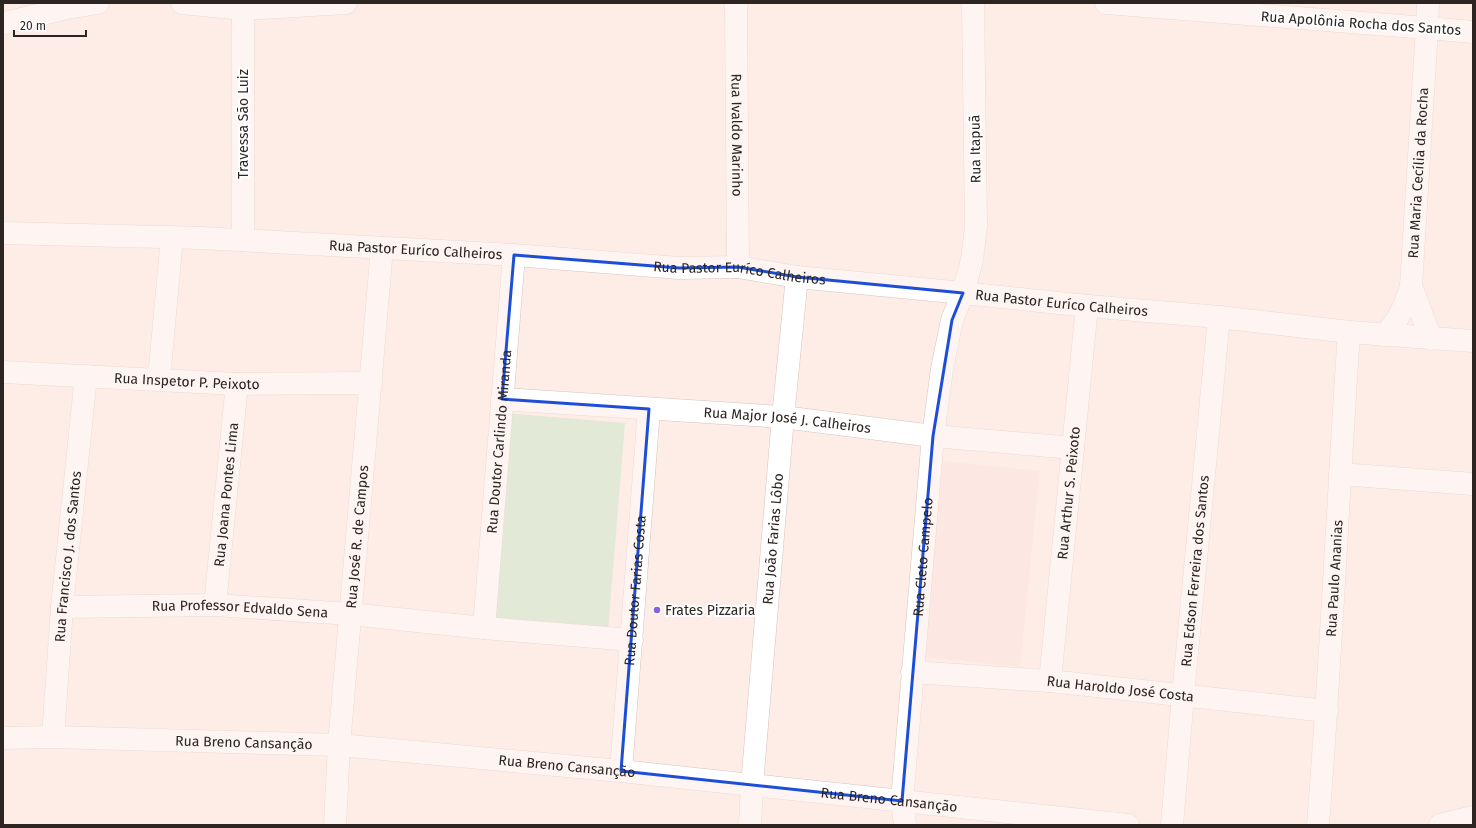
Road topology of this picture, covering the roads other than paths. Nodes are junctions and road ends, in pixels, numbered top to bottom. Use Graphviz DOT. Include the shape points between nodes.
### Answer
graph roads {
  1 [pos="98,3"];
  2 [pos="182,3"];
  3 [pos="346,3"];
  4 [pos="736,3"];
  5 [pos="973,3"];
  6 [pos="1106,3"];
  7 [pos="1428,3"];
  8 [pos="243,9"];
  9 [pos="5,23"];
  10 [pos="1427,28"];
  11 [pos="1473,32"];
  12 [pos="3,233"];
  13 [pos="172,237"];
  14 [pos="243,240"];
  15 [pos="382,248"];
  16 [pos="514,255"];
  17 [pos="738,267"];
  18 [pos="797,277"];
  19 [pos="1411,286"];
  20 [pos="963,293"];
  21 [pos="1087,306"];
  22 [pos="1219,317"];
  23 [pos="1349,332"];
  24 [pos="1384,336"];
  25 [pos="1430,339"];
  26 [pos="1473,341"];
  27 [pos="3,372"];
  28 [pos="86,376"];
  29 [pos="159,379"];
  30 [pos="371,383"];
  31 [pos="237,384"];
  32 [pos="502,399"];
  33 [pos="649,409"];
  34 [pos="783,417"];
  35 [pos="933,436"];
  36 [pos="1073,448"];
  37 [pos="1340,474"];
  38 [pos="1473,484"];
  39 [pos="216,606"];
  40 [pos="62,608"];
  41 [pos="350,614"];
  42 [pos="484,628"];
  43 [pos="632,640"];
  44 [pos="912,672"];
  45 [pos="1050,681"];
  46 [pos="1183,695"];
  47 [pos="1327,711"];
  48 [pos="53,737"];
  49 [pos="3,738"];
  50 [pos="339,745"];
  51 [pos="621,771"];
  52 [pos="752,785"];
  53 [pos="902,801"];
  54 [pos="1473,817"];
  55 [pos="335,825"];
  56 [pos="750,825"];
  57 [pos="905,825"];
  58 [pos="1128,825"];
  59 [pos="1172,825"];
  60 [pos="1318,825"];
  61 [pos="1440,825"];
  1 -- 9 [label="street"];
  2 -- 8 [label="street"];
  3 -- 8 [label="street"];
  4 -- 17 [label="street, Rua Ivaldo Marinho"];
  5 -- 20 [label="street, Rua Itapuã" via="976,226 972,260"];
  6 -- 10 [label="street, Rua Apolônia Rocha dos Santos"];
  7 -- 10 [label="street, Rua Maria Cecília da Rocha"];
  8 -- 14 [label="street, Travessa São Luiz"];
  10 -- 11 [label="street, Rua Apolônia Rocha dos Santos"];
  10 -- 19 [label="street, Rua Maria Cecília da Rocha"];
  12 -- 13 [label="street, Rua Pastor Euríco Calheiros"];
  13 -- 14 [label="street, Rua Pastor Euríco Calheiros"];
  13 -- 29 [label="street"];
  14 -- 15 [label="street, Rua Pastor Euríco Calheiros"];
  15 -- 16 [label="street, Rua Pastor Euríco Calheiros"];
  15 -- 30 [label="street, Rua José R. de Campos"];
  16 -- 17 [label="street, Rua Pastor Euríco Calheiros" via="679,268"];
  16 -- 32 [label="street, Rua Doutor Carlindo Miranda"];
  17 -- 18 [label="street, Rua Pastor Euríco Calheiros"];
  18 -- 20 [label="street, Rua Pastor Euríco Calheiros"];
  18 -- 34 [label="street, Rua João Farias Lôbo"];
  19 -- 24 [label="street" via="1400,316"];
  19 -- 25 [label="street, Rua Maria Cecília da Rocha"];
  20 -- 21 [label="street, Rua Pastor Euríco Calheiros"];
  20 -- 35 [label="street, Rua Cleto Campelo" via="952,320"];
  21 -- 22 [label="street, Rua Pastor Euríco Calheiros"];
  21 -- 36 [label="street, Rua Arthur S. Peixoto"];
  22 -- 23 [label="street, Rua Pastor Euríco Calheiros"];
  22 -- 46 [label="street, Rua Edson Ferreira dos Santos"];
  23 -- 24 [label="street, Rua Pastor Euríco Calheiros"];
  23 -- 37 [label="street, Rua Paulo Ananias"];
  24 -- 25 [label="street, Rua Pastor Euríco Calheiros"];
  25 -- 26 [label="street, Rua Pastor Euríco Calheiros"];
  27 -- 28 [label="street, Rua Inspetor P. Peixoto"];
  28 -- 29 [label="street, Rua Inspetor P. Peixoto"];
  28 -- 40 [label="street, Rua Francisco J. dos Santos"];
  29 -- 31 [label="street, Rua Inspetor P. Peixoto"];
  30 -- 31 [label="street, Rua Inspetor P. Peixoto"];
  30 -- 41 [label="street, Rua José R. de Campos"];
  31 -- 39 [label="street, Rua Joana Pontes Lima"];
  32 -- 33 [label="street, Rua Major José J. Calheiros"];
  32 -- 42 [label="street, Rua Doutor Carlindo Miranda"];
  33 -- 34 [label="street, Rua Major José J. Calheiros"];
  33 -- 43 [label="street, Rua Doutor Farias Costa"];
  34 -- 35 [label="street, Rua Major José J. Calheiros"];
  34 -- 52 [label="street, Rua João Farias Lôbo"];
  35 -- 36 [label="street, Rua Major José J. Calheiros"];
  35 -- 44 [label="street, Rua Cleto Campelo"];
  36 -- 45 [label="street, Rua Arthur S. Peixoto"];
  37 -- 38 [label="street"];
  37 -- 47 [label="street, Rua Paulo Ananias"];
  39 -- 40 [label="street, Rua Professor Edvaldo Sena"];
  39 -- 41 [label="street, Rua Professor Edvaldo Sena"];
  40 -- 48 [label="street, Rua Francisco J. dos Santos"];
  41 -- 42 [label="street, Rua Professor Edvaldo Sena"];
  41 -- 50 [label="street, Rua José R. de Campos"];
  42 -- 43 [label="street, Rua Professor Edvaldo Sena"];
  43 -- 51 [label="street, Rua Doutor Farias Costa"];
  44 -- 45 [label="street, Rua Haroldo José Costa"];
  44 -- 53 [label="street, Rua Cleto Campelo"];
  45 -- 46 [label="street, Rua Haroldo José Costa"];
  46 -- 47 [label="street, Rua Haroldo José Costa"];
  46 -- 59 [label="street, Rua Edson Ferreira dos Santos"];
  47 -- 60 [label="street, Rua Paulo Ananias"];
  48 -- 49 [label="street, Rua Breno Cansanção"];
  48 -- 50 [label="street, Rua Breno Cansanção"];
  50 -- 51 [label="street, Rua Breno Cansanção"];
  50 -- 55 [label="street, Rua José R. de Campos"];
  51 -- 52 [label="street, Rua Breno Cansanção"];
  52 -- 53 [label="street, Rua Breno Cansanção"];
  52 -- 56 [label="street, Rua João Farias Lôbo"];
  53 -- 57 [label="street, Rua Cleto Campelo"];
  53 -- 58 [label="street, Rua Breno Cansanção"];
  54 -- 61 [label="street"];
}
